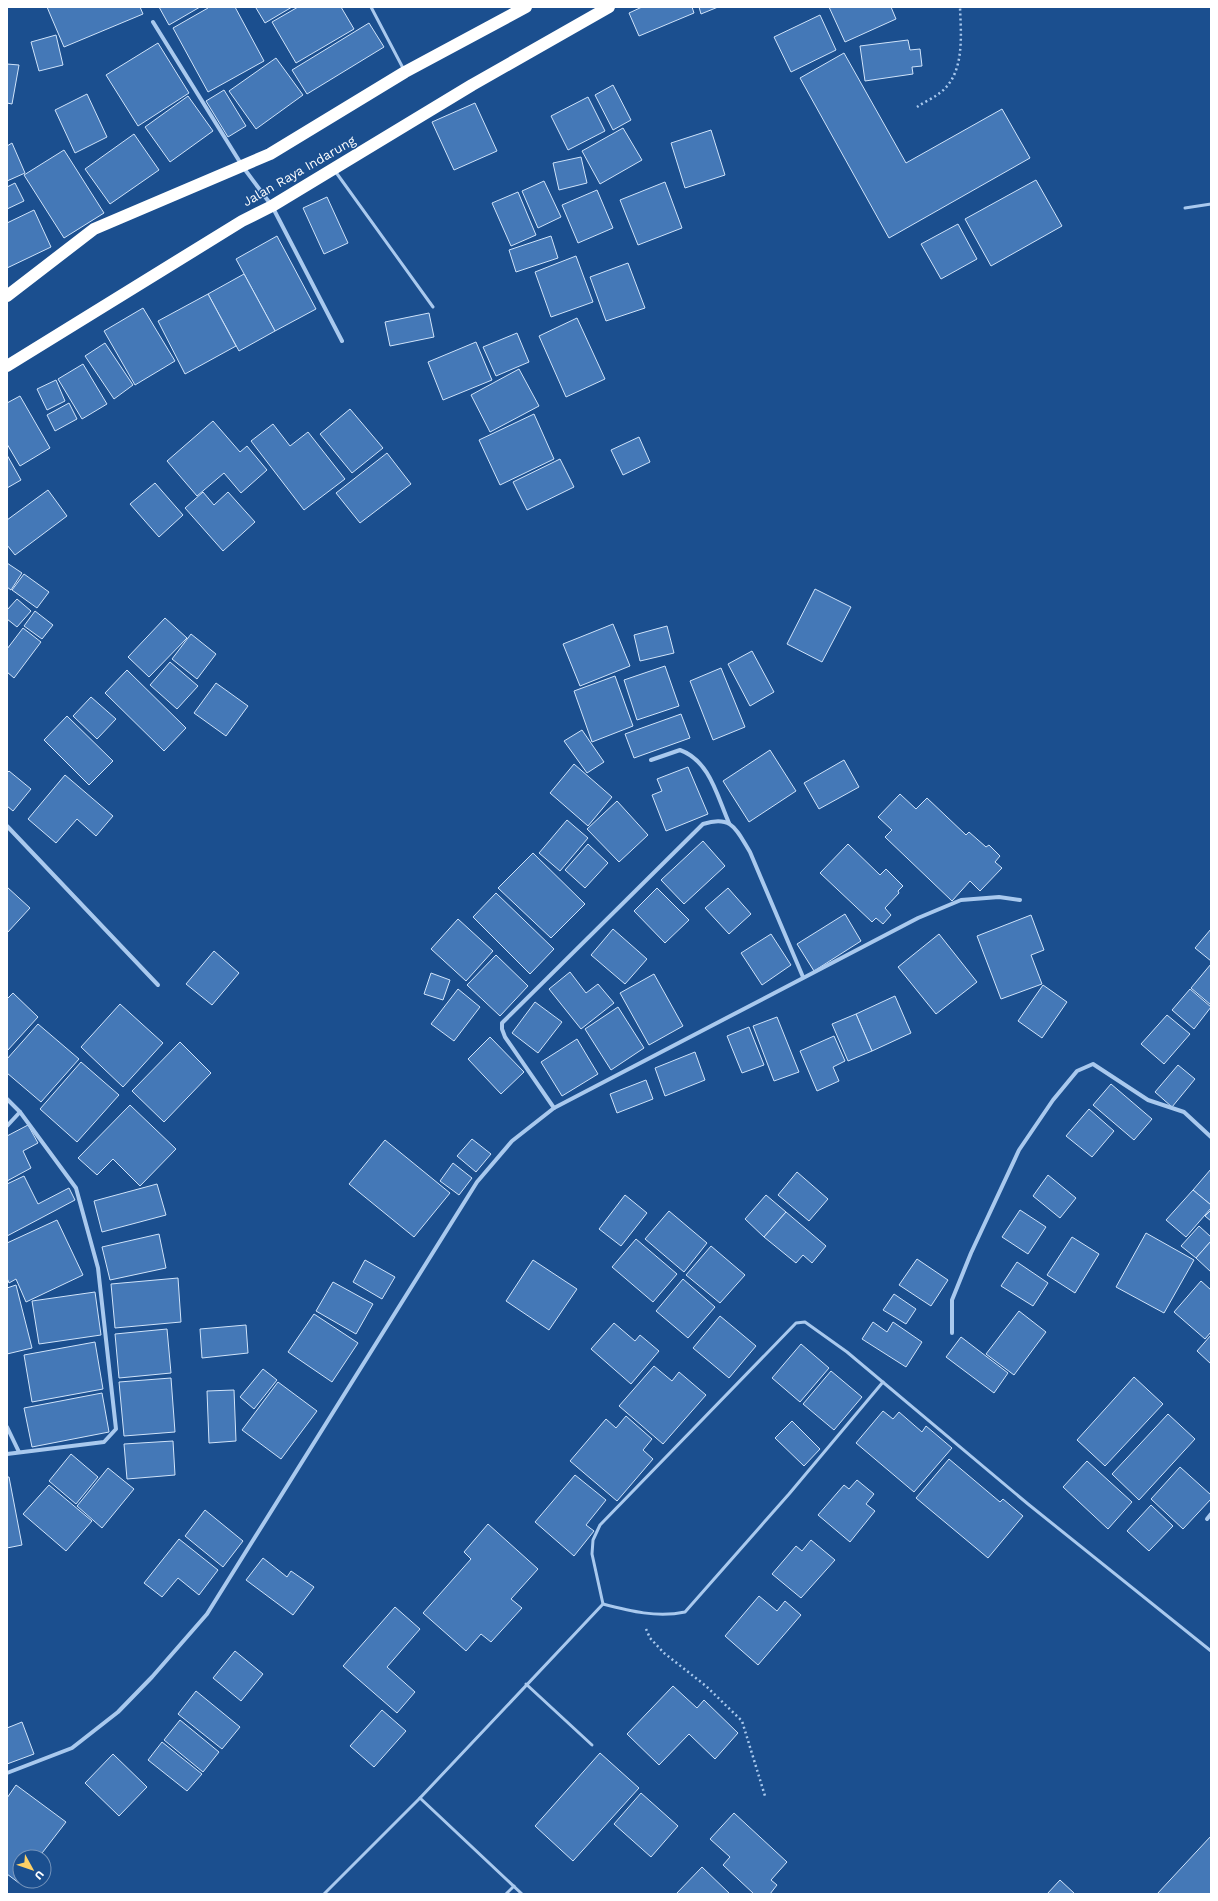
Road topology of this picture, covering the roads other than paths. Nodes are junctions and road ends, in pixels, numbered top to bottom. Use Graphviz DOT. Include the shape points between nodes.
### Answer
graph roads {
  1 [pos="371,7"];
  2 [pos="526,7"];
  3 [pos="609,7"];
  4 [pos="153,22"];
  5 [pos="405,72"];
  6 [pos="243,167"];
  7 [pos="333,168"];
  8 [pos="1211,204"];
  9 [pos="272,206"];
  10 [pos="1185,208"];
  11 [pos="7,295"];
  12 [pos="433,307"];
  13 [pos="342,341"];
  14 [pos="7,366"];
  15 [pos="651,760"];
  16 [pos="729,823"];
  17 [pos="7,826"];
  18 [pos="1020,900"];
  19 [pos="803,977"];
  20 [pos="158,985"];
  21 [pos="7,1099"];
  22 [pos="554,1108"];
  23 [pos="20,1112"];
  24 [pos="7,1126"];
  25 [pos="1211,1137"];
  26 [pos="952,1334"];
  27 [pos="883,1382"];
  28 [pos="7,1427"];
  29 [pos="19,1452"];
  30 [pos="7,1454"];
  31 [pos="1211,1514"];
  32 [pos="1207,1519"];
  33 [pos="603,1604"];
  34 [pos="1211,1651"];
  35 [pos="526,1684"];
  36 [pos="592,1745"];
  37 [pos="7,1773"];
  38 [pos="420,1798"];
  39 [pos="514,1886"];
  40 [pos="324,1894"];
  41 [pos="506,1894"];
  42 [pos="522,1894"];
  1 -- 5 [label="lane"];
  2 -- 5 [label="highway"];
  3 -- 7 [label="highway, Jalan Raya Indarung"];
  4 -- 6 [label="street"];
  5 -- 6 [label="highway" via="270,154"];
  6 -- 9 [label="street"];
  6 -- 11 [label="highway" via="94,229"];
  7 -- 9 [label="highway, Jalan Raya Indarung"];
  7 -- 12 [label="lane"];
  8 -- 10 [label="lane"];
  9 -- 13 [label="street"];
  9 -- 14 [label="highway, Jalan Raya Indarung" via="242,221"];
  15 -- 16 [label="street" via="680,750 698,760 706,769"];
  16 -- 19 [label="street" via="750,852"];
  16 -- 22 [label="street" via="716,820 703,824 502,1023 505,1037"];
  17 -- 20 [label="street"];
  18 -- 19 [label="street" via="999,897 961,900 918,918"];
  19 -- 22 [label="street"];
  21 -- 23 [label="street"];
  22 -- 37 [label="street" via="512,1141 477,1182 207,1614 118,1712 72,1748"];
  23 -- 24 [label="street"];
  23 -- 29 [label="street" via="76,1188 98,1268 116,1429 104,1442"];
  25 -- 26 [label="street" via="1184,1112 1148,1100 1093,1064 1077,1071 1053,1100 1019,1150 952,1300"];
  27 -- 33 [label="lane" via="685,1612 638,1613"];
  27 -- 33 [label="lane" via="805,1322 796,1323 600,1525 593,1540 592,1554"];
  27 -- 34 [label="lane" via="1023,1500"];
  28 -- 29 [label="street"];
  29 -- 30 [label="street"];
  31 -- 32 [label="street"];
  33 -- 35 [label="lane"];
  35 -- 36 [label="lane"];
  35 -- 38 [label="lane"];
  38 -- 39 [label="lane"];
  38 -- 40 [label="lane"];
  39 -- 41 [label="lane"];
  39 -- 42 [label="lane"];
}
